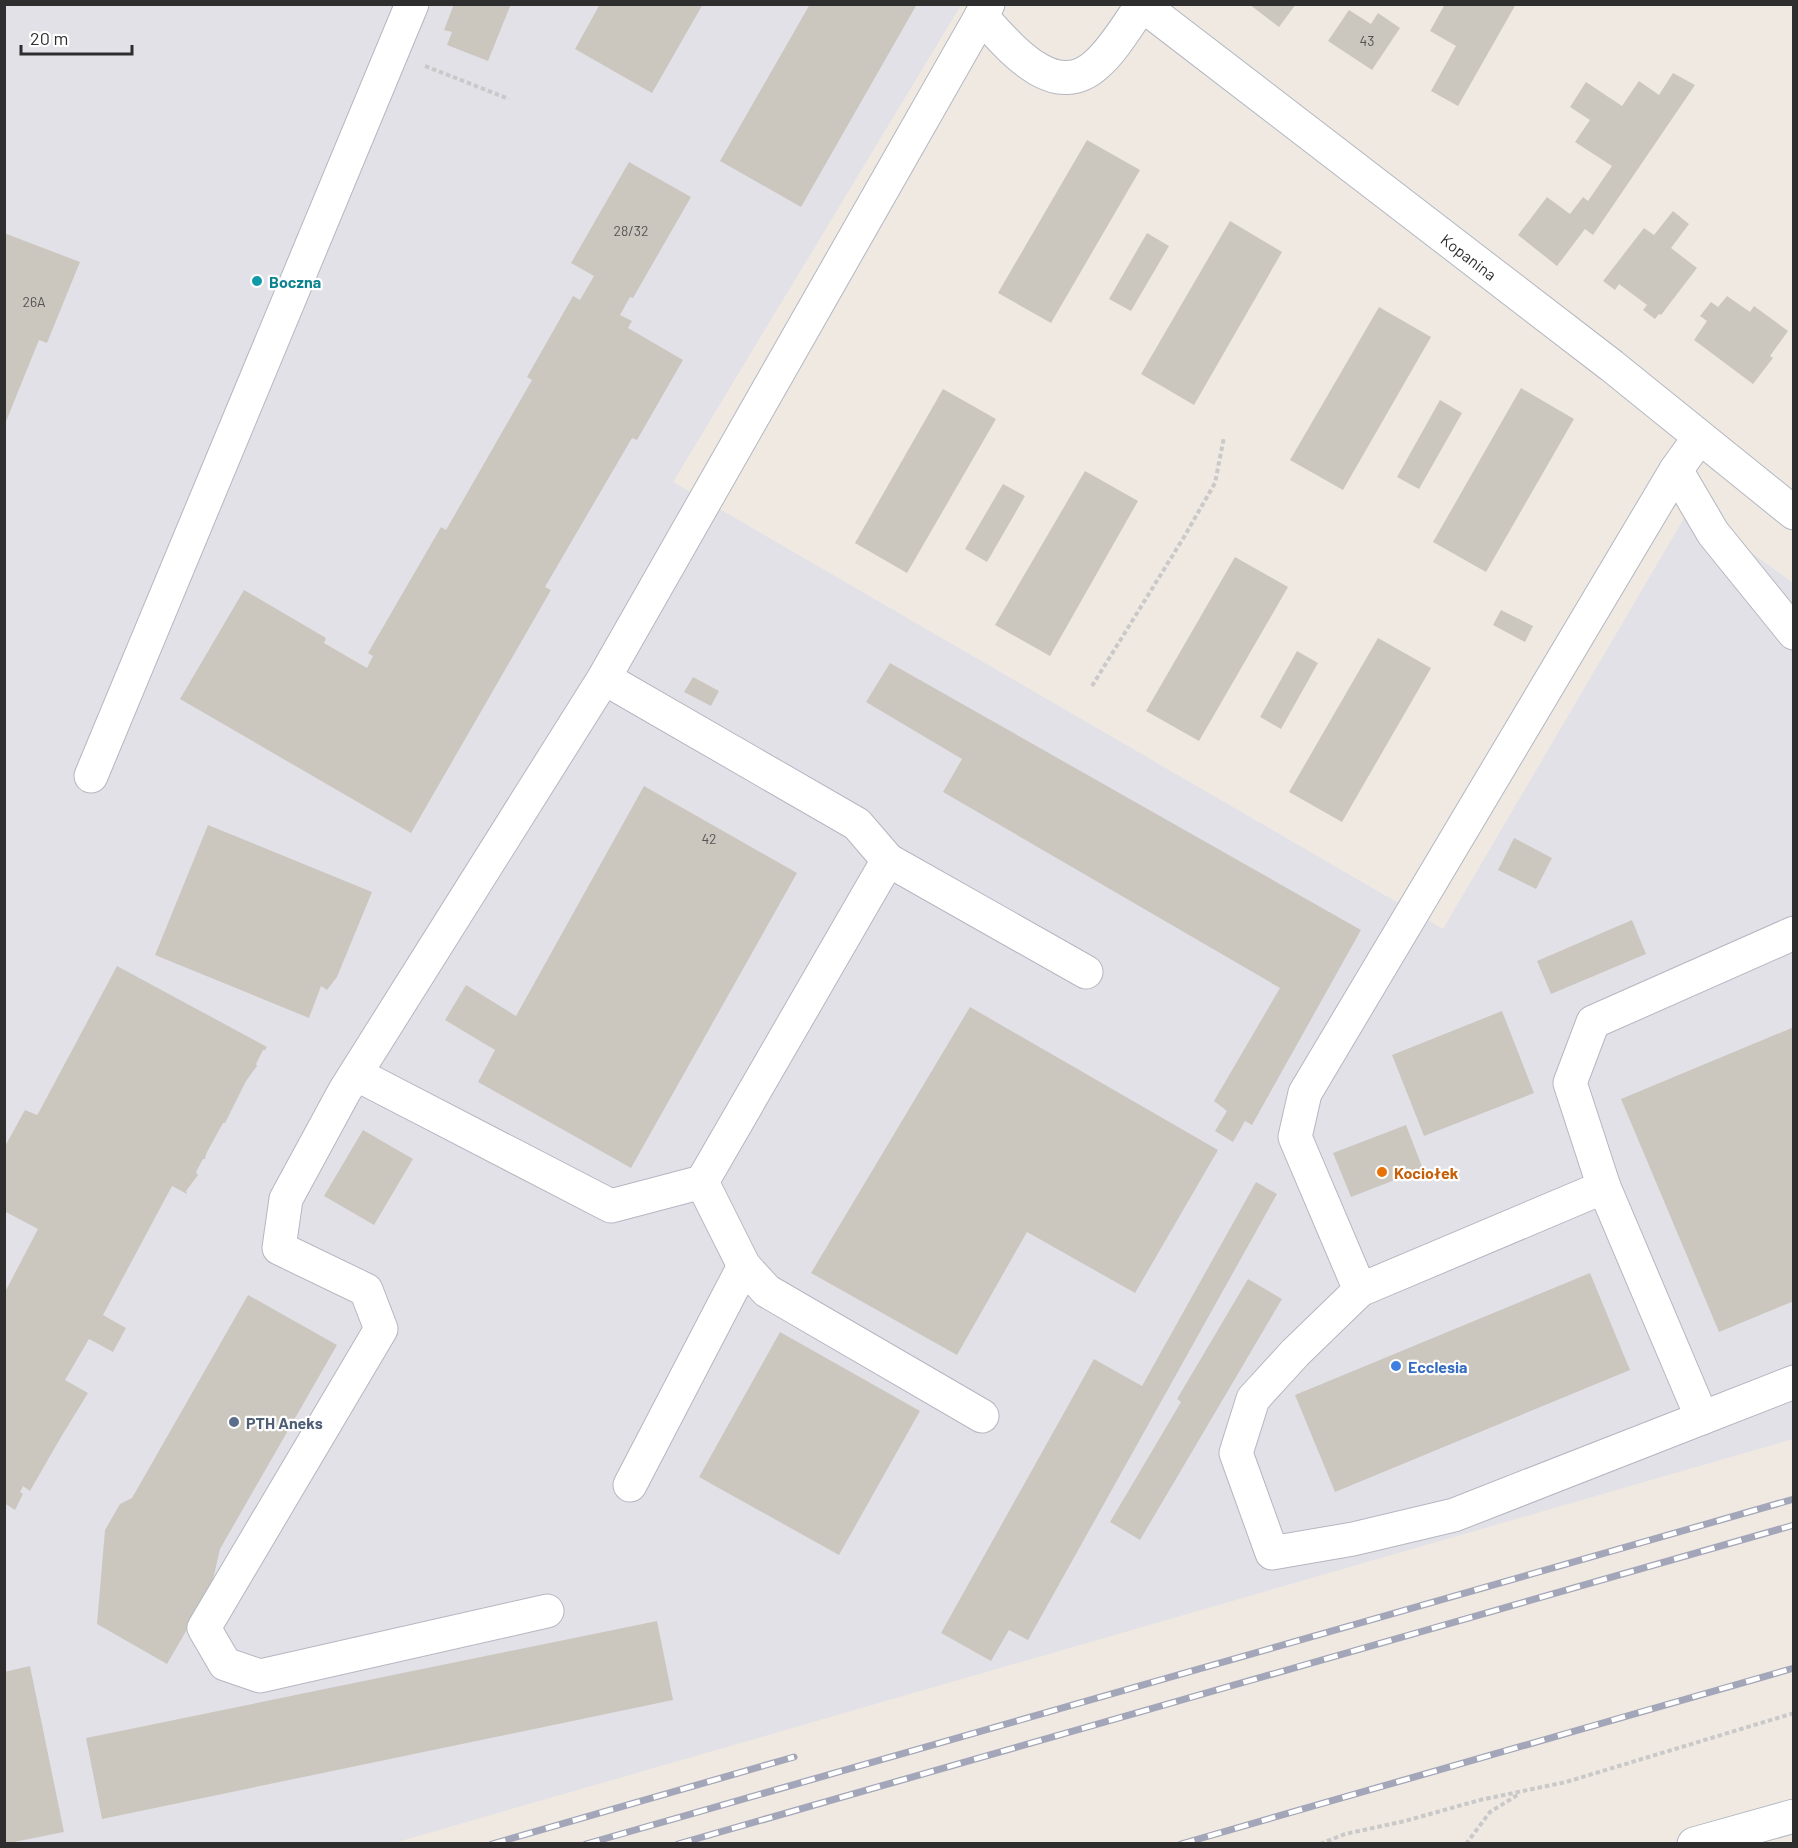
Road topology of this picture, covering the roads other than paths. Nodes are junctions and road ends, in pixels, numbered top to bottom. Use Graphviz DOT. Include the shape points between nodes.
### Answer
graph roads {
  1 [pos="412,4"];
  2 [pos="1142,5"];
  3 [pos="984,10"];
  4 [pos="1699,438"];
  5 [pos="1676,470"];
  6 [pos="1794,513"];
  7 [pos="1794,633"];
  8 [pos="604,678"];
  9 [pos="91,776"];
  10 [pos="888,860"];
  11 [pos="1794,933"];
  12 [pos="1086,972"];
  13 [pos="356,1074"];
  14 [pos="702,1182"];
  15 [pos="1604,1186"];
  16 [pos="744,1266"];
  17 [pos="1360,1290"];
  18 [pos="1794,1382"];
  19 [pos="981,1416"];
  20 [pos="1702,1418"];
  21 [pos="630,1485"];
  22 [pos="547,1611"];
  23 [pos="1794,1816"];
  24 [pos="1694,1844"];
  1 -- 9 [label="street"];
  2 -- 3 [label="street" via="1097,65 1066,78 1048,75 1026,62"];
  2 -- 4 [label="street, Kopanina" via="1603,359"];
  3 -- 8 [label="street"];
  4 -- 5 [label="street"];
  4 -- 6 [label="street, Kopanina"];
  5 -- 7 [label="street" via="1713,533"];
  5 -- 17 [label="street" via="1305,1093 1295,1137"];
  8 -- 10 [label="street" via="857,824"];
  8 -- 13 [label="street"];
  10 -- 12 [label="street"];
  10 -- 14 [label="street"];
  11 -- 15 [label="street" via="1593,1022 1570,1083"];
  13 -- 14 [label="street" via="611,1206"];
  13 -- 22 [label="street" via="286,1199 279,1248 366,1290 381,1329 204,1628 225,1664 260,1677"];
  14 -- 16 [label="street"];
  15 -- 17 [label="street"];
  15 -- 20 [label="street"];
  16 -- 19 [label="street" via="768,1291"];
  16 -- 21 [label="street"];
  17 -- 20 [label="street" via="1253,1399 1236,1453 1272,1553 1454,1515"];
  18 -- 20 [label="street"];
  23 -- 24 [label="street"];
}
